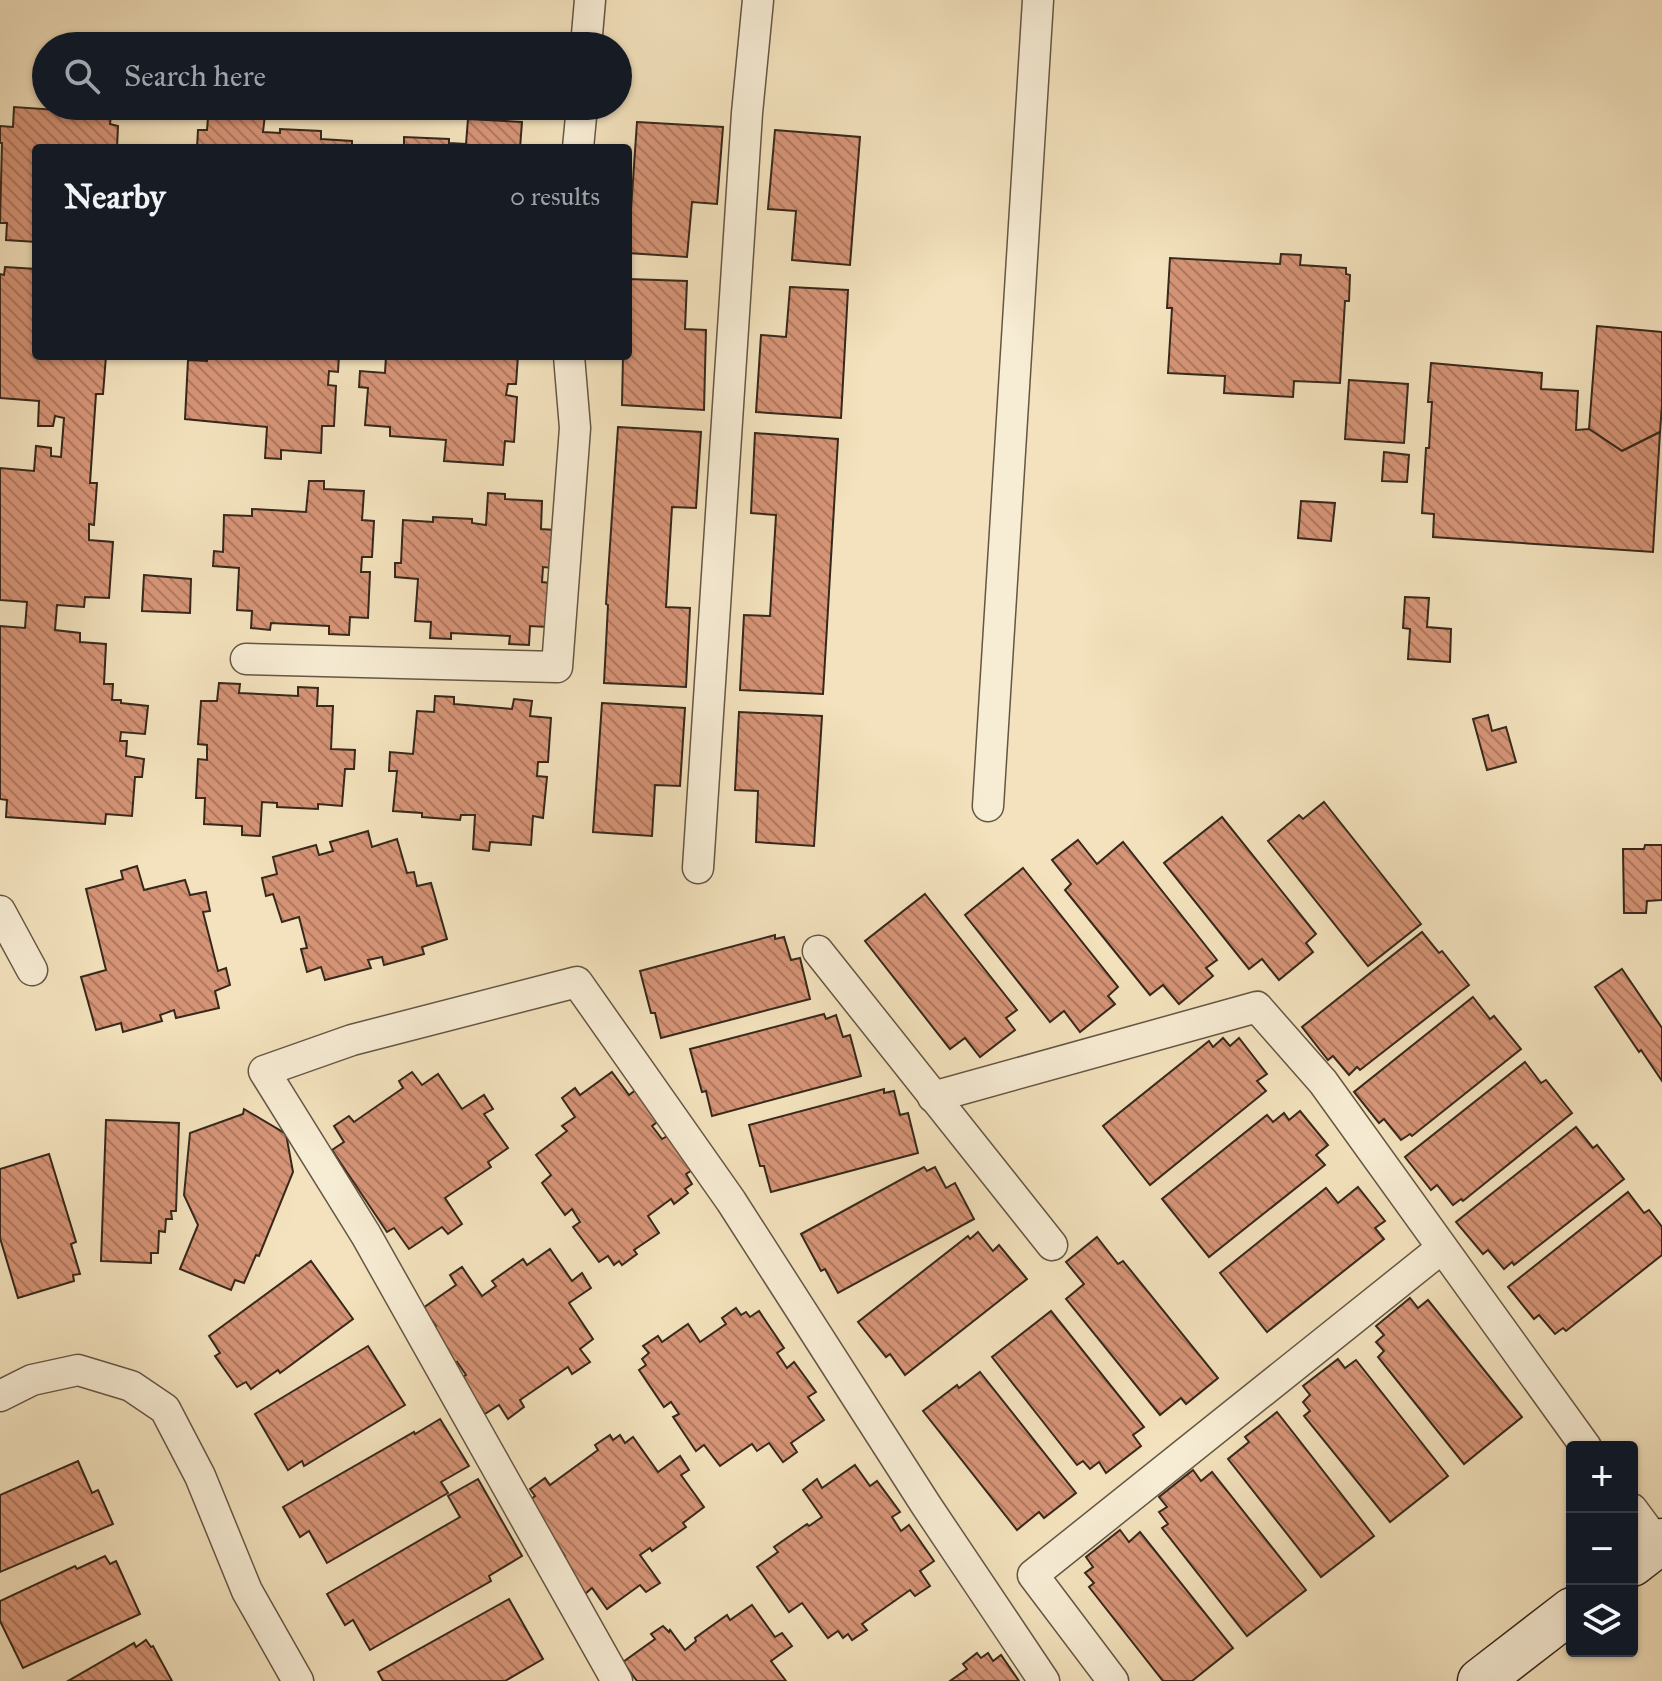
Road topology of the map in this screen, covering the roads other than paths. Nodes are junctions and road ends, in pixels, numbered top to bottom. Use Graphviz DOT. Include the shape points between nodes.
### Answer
graph roads {
  1 [pos="590,0"];
  2 [pos="758,0"];
  3 [pos="1038,0"];
  4 [pos="587,32"];
  5 [pos="581,120"];
  6 [pos="578,144"];
  7 [pos="569,360"];
  8 [pos="246,659"];
  9 [pos="988,806"];
  10 [pos="698,868"];
  11 [pos="0,911"];
  12 [pos="818,951"];
  13 [pos="32,970"];
  14 [pos="933,1097"];
  15 [pos="1052,1245"];
  16 [pos="1442,1248"];
  17 [pos="0,1396"];
  18 [pos="1582,1441"];
  19 [pos="1634,1513"];
  20 [pos="1651,1550"];
  21 [pos="1566,1615"];
  22 [pos="298,1681"];
  23 [pos="617,1681"];
  24 [pos="1044,1681"];
  25 [pos="1113,1681"];
  26 [pos="1480,1681"];
  1 -- 4 [label="lane"];
  2 -- 10 [label="lane"];
  3 -- 9 [label="lane"];
  5 -- 6 [label="lane"];
  7 -- 8 [label="lane" via="575,428 557,667"];
  11 -- 13 [label="lane"];
  12 -- 14 [label="lane"];
  14 -- 15 [label="lane"];
  14 -- 16 [label="lane" via="1257,1007 1323,1082"];
  16 -- 18 [label="lane"];
  16 -- 25 [label="lane" via="1033,1575"];
  17 -- 22 [label="lane" via="32,1380 78,1370 131,1386 165,1409 200,1476 247,1591"];
  19 -- 20 [label="lane"];
  21 -- 26 [label="main road"];
  23 -- 24 [label="lane" via="366,1235 264,1071 352,1040 577,982 731,1201"];
}
